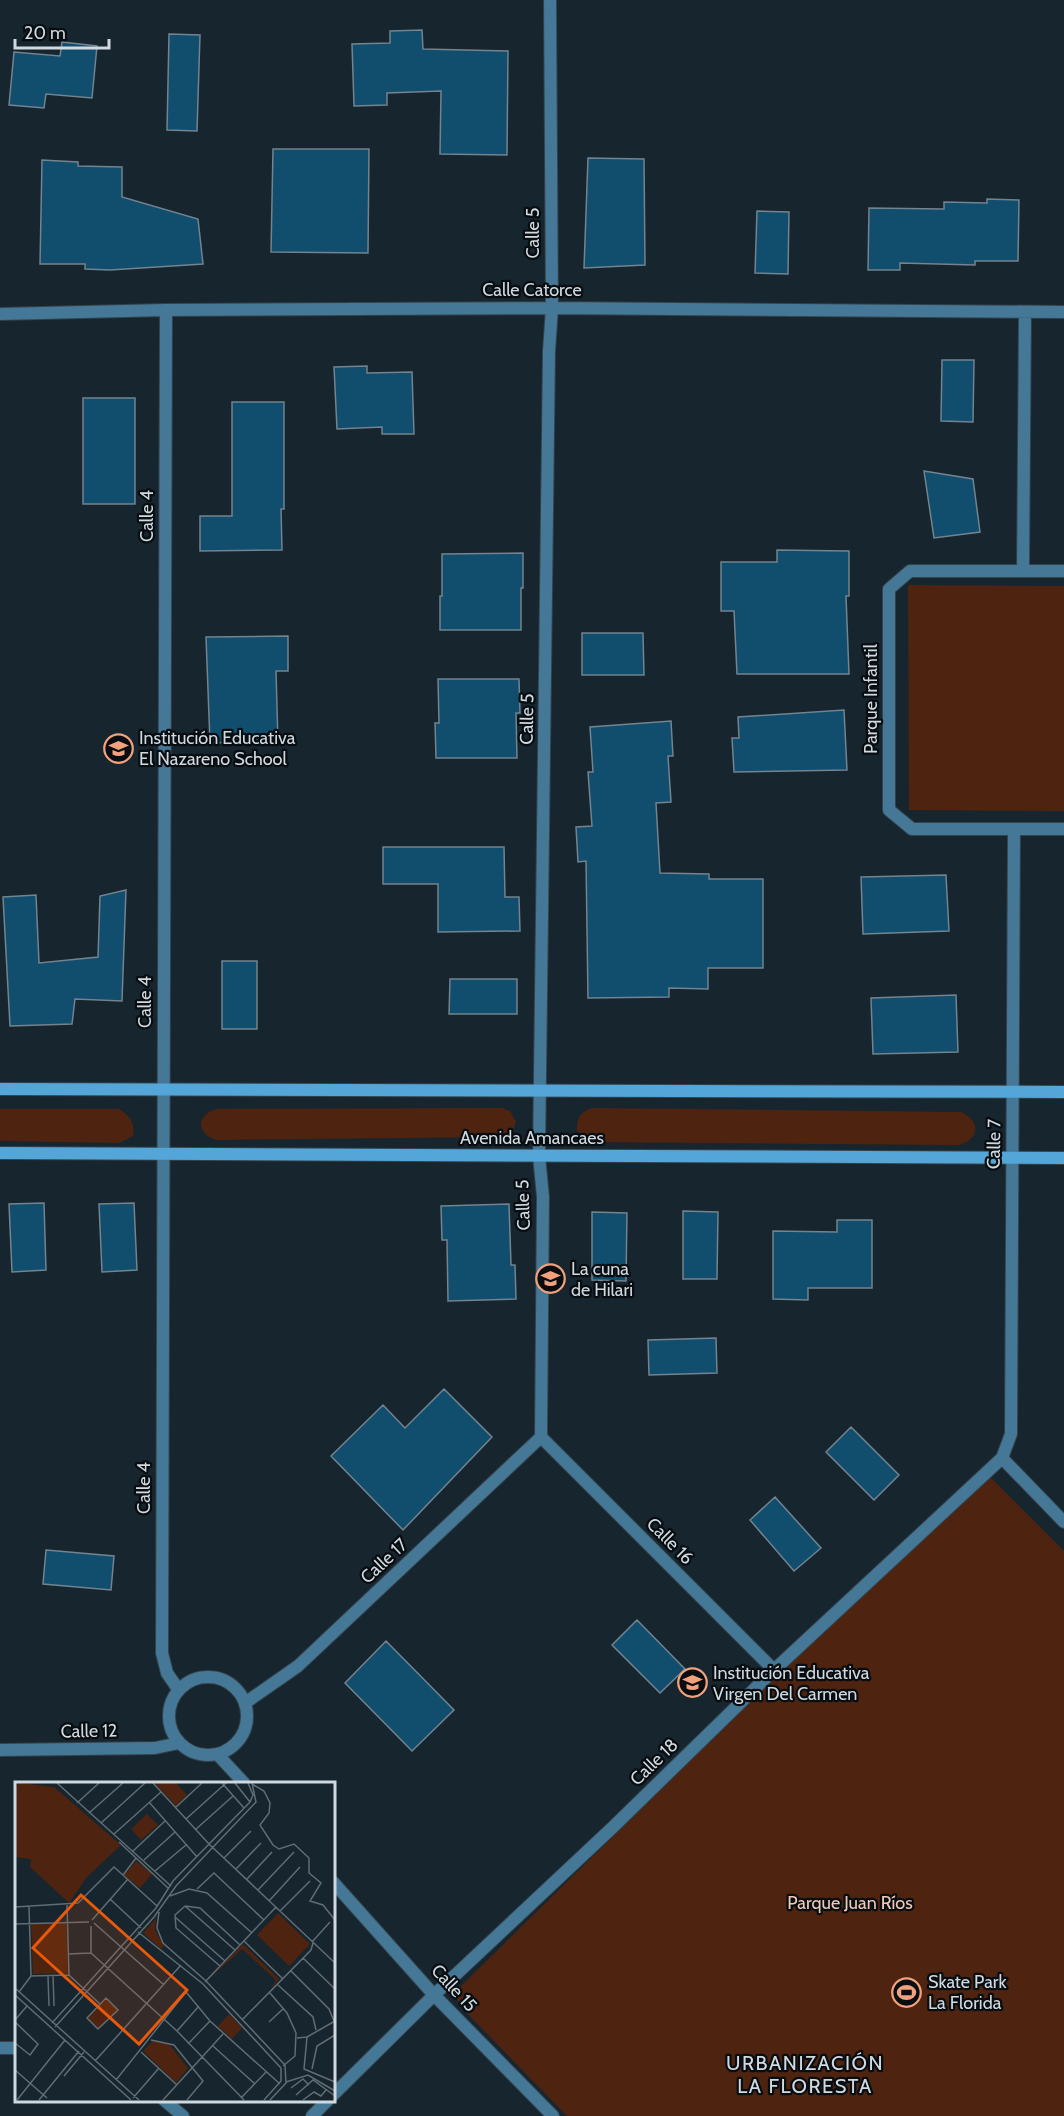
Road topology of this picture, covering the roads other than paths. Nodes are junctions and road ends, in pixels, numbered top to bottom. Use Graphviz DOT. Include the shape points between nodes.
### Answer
graph roads {
  1 [pos="550,0"];
  2 [pos="552,308"];
  3 [pos="166,310"];
  4 [pos="1025,312"];
  5 [pos="1064,312"];
  6 [pos="0,314"];
  7 [pos="1023,571"];
  8 [pos="1064,571"];
  9 [pos="1014,829"];
  10 [pos="1064,829"];
  11 [pos="0,1089"];
  12 [pos="162,1089"];
  13 [pos="540,1091"];
  14 [pos="1013,1092"];
  15 [pos="1064,1092"];
  16 [pos="0,1153"];
  17 [pos="163,1154"];
  18 [pos="539,1156"];
  19 [pos="1012,1157"];
  20 [pos="1064,1158"];
  21 [pos="541,1437"];
  22 [pos="1002,1458"];
  23 [pos="1064,1522"];
  24 [pos="774,1670"];
  25 [pos="178,1689"];
  26 [pos="245,1703"];
  27 [pos="178,1743"];
  28 [pos="0,1750"];
  29 [pos="218,1755"];
  30 [pos="243,1782"];
  31 [pos="334,1883"];
  32 [pos="434,1995"];
  33 [pos="334,2094"];
  34 [pos="165,2101"];
  35 [pos="327,2101"];
  36 [pos="183,2116"];
  37 [pos="312,2116"];
  38 [pos="553,2116"];
  1 -- 2 [label="street, Calle 5"];
  2 -- 3 [label="street, Calle Catorce"];
  2 -- 4 [label="street, Calle Catorce"];
  2 -- 13 [label="street, Calle 5"];
  3 -- 6 [label="street, Calle Catorce"];
  3 -- 12 [label="street, Calle 4"];
  4 -- 5 [label="street, Calle Catorce"];
  4 -- 7 [label="street"];
  7 -- 8 [label="street, Parque Infantil"];
  7 -- 9 [label="street, Parque Infantil" via="910,571 889,589 889,810 912,828"];
  9 -- 10 [label="street, Parque Infantil"];
  9 -- 14 [label="street, Calle 7"];
  11 -- 12 [label="street"];
  12 -- 13 [label="street"];
  12 -- 17 [label="street, Calle 4"];
  13 -- 14 [label="street"];
  13 -- 18 [label="street, Calle 5"];
  14 -- 15 [label="street"];
  14 -- 19 [label="street, Calle 7"];
  16 -- 17 [label="street, Avenida Amancaes"];
  17 -- 18 [label="street, Avenida Amancaes"];
  17 -- 25 [label="street, Calle 4" via="162,1653 167,1673"];
  18 -- 19 [label="street, Avenida Amancaes"];
  18 -- 21 [label="street, Calle 5" via="543,1197"];
  19 -- 20 [label="street, Avenida Amancaes"];
  19 -- 22 [label="street, Calle 7" via="1011,1434"];
  21 -- 24 [label="street, Calle 16"];
  21 -- 26 [label="street, Calle 17" via="298,1666"];
  22 -- 23 [label="street"];
  22 -- 24 [label="street, Calle 18"];
  24 -- 32 [label="street, Calle 18"];
  25 -- 26 [label="street" via="189,1681 216,1677 233,1686"];
  25 -- 27 [label="street" via="168,1714"];
  26 -- 29 [label="street" via="247,1716 242,1735 230,1749"];
  27 -- 28 [label="street, Calle 12" via="155,1748"];
  27 -- 29 [label="street" via="196,1754"];
  29 -- 30 [label="street"];
  31 -- 32 [label="street, Calle 15"];
  32 -- 33 [label="street, Calle 18"];
  32 -- 38 [label="street, Calle 15"];
  34 -- 36 [label="street"];
  35 -- 37 [label="street"];
}
